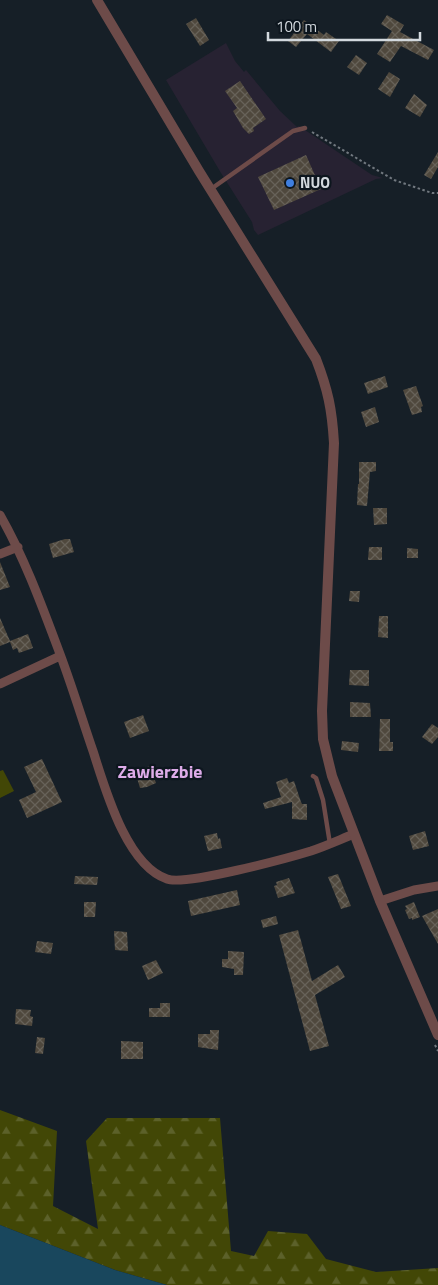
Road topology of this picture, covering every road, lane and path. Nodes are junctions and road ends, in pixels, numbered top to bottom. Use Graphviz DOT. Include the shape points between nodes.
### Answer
graph roads {
  1 [pos="97,0"];
  2 [pos="305,128"];
  3 [pos="211,189"];
  4 [pos="438,194"];
  5 [pos="0,515"];
  6 [pos="18,548"];
  7 [pos="0,554"];
  8 [pos="60,656"];
  9 [pos="0,684"];
  10 [pos="313,776"];
  11 [pos="354,834"];
  12 [pos="330,844"];
  13 [pos="438,886"];
  14 [pos="380,901"];
  15 [pos="438,1035"];
  1 -- 3 [label="street"];
  2 -- 3 [label="lane" via="293,131"];
  2 -- 4 [label="path" via="394,180"];
  3 -- 11 [label="street" via="316,359 326,385 334,443 323,739 332,776"];
  5 -- 6 [label="street"];
  6 -- 7 [label="street"];
  6 -- 8 [label="street"];
  8 -- 9 [label="street"];
  8 -- 12 [label="street" via="112,808 140,859 154,871 169,880 200,877"];
  10 -- 12 [label="lane" via="323,800"];
  11 -- 12 [label="street"];
  11 -- 14 [label="street"];
  13 -- 14 [label="street"];
  14 -- 15 [label="street"];
}
